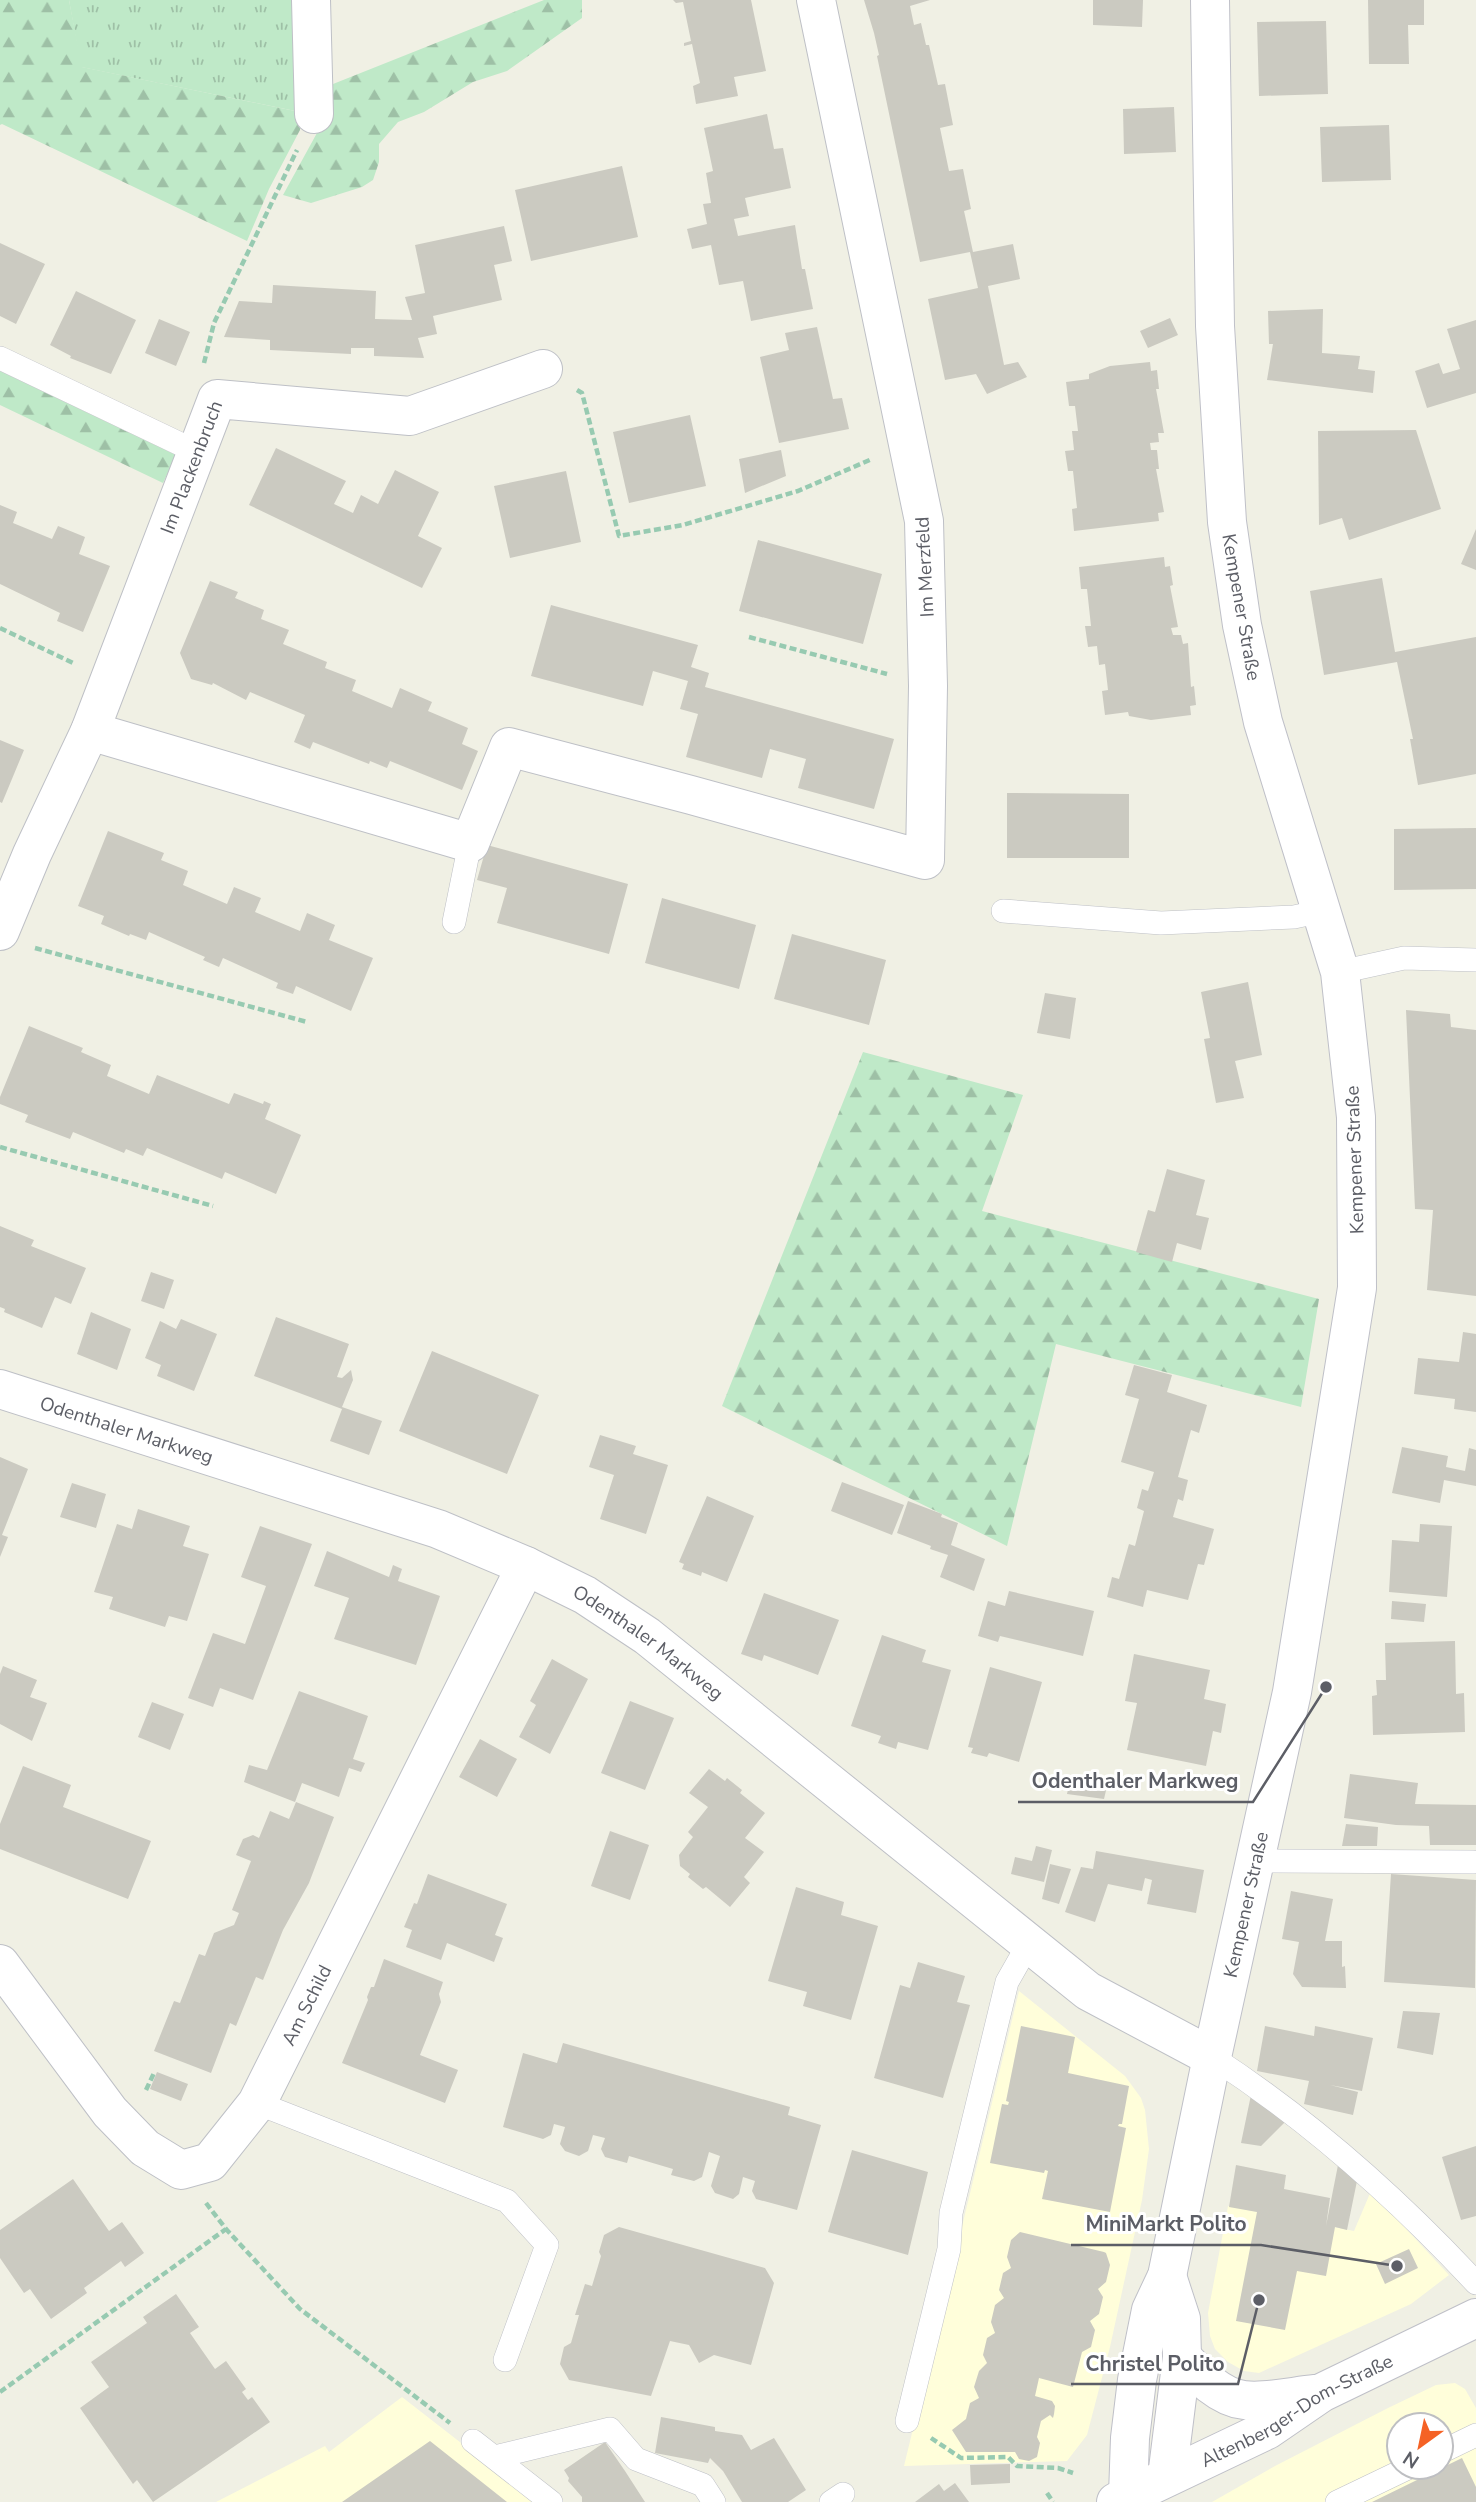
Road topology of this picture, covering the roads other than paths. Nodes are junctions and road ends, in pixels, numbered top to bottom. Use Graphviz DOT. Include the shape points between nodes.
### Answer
graph roads {
  1 [pos="311,0"];
  2 [pos="816,0"];
  3 [pos="1210,0"];
  4 [pos="314,114"];
  5 [pos="0,358"];
  6 [pos="543,369"];
  7 [pos="197,452"];
  8 [pos="90,731"];
  9 [pos="470,843"];
  10 [pos="1003,911"];
  11 [pos="1322,911"];
  12 [pos="454,922"];
  13 [pos="13,938"];
  14 [pos="1476,960"];
  15 [pos="1340,972"];
  16 [pos="0,1388"];
  17 [pos="526,1566"];
  18 [pos="1255,1861"];
  19 [pos="1473,1862"];
  20 [pos="1028,1945"];
  21 [pos="0,1964"];
  22 [pos="1212,2057"];
  23 [pos="257,2103"];
  24 [pos="1167,2276"];
  25 [pos="1475,2312"];
  26 [pos="1182,2357"];
  27 [pos="505,2360"];
  28 [pos="1321,2393"];
  29 [pos="907,2421"];
  30 [pos="1476,2435"];
  31 [pos="473,2441"];
  32 [pos="1455,2445"];
  33 [pos="495,2457"];
  34 [pos="1167,2477"];
  35 [pos="1385,2479"];
  36 [pos="1122,2499"];
  37 [pos="551,2502"];
  38 [pos="714,2502"];
  39 [pos="1337,2502"];
  1 -- 4 [label="street"];
  2 -- 9 [label="street, Im Merzfeld" via="924,521 928,686 925,860 509,747"];
  3 -- 11 [label="street, Kempener Straße" via="1215,326 1227,522 1263,722"];
  5 -- 7 [label="lane"];
  6 -- 7 [label="street, Im Plackenbruch" via="410,416 217,398"];
  7 -- 8 [label="street, Im Plackenbruch"];
  8 -- 9 [label="street"];
  8 -- 13 [label="street, Im Plackenbruch"];
  9 -- 12 [label="lane"];
  10 -- 11 [label="lane" via="1161,923 1294,917"];
  11 -- 15 [label="street, Kempener Straße"];
  14 -- 15 [label="lane" via="1404,957"];
  15 -- 18 [label="street, Kempener Straße" via="1356,1117 1357,1288 1292,1692"];
  16 -- 17 [label="street, Odenthaler Markweg" via="438,1529"];
  17 -- 20 [label="street, Odenthaler Markweg" via="585,1595 647,1636"];
  17 -- 23 [label="street, Am Schild"];
  18 -- 19 [label="lane"];
  18 -- 22 [label="street, Kempener Straße"];
  20 -- 22 [label="street, Odenthaler Markweg" via="1088,1991"];
  20 -- 29 [label="lane" via="1007,1982"];
  21 -- 23 [label="street, Am Schild" via="110,2112 145,2148 181,2170 210,2162"];
  22 -- 24 [label="street, Kempener Straße"];
  22 -- 25 [label="lane" via="1275,2099 1366,2176"];
  23 -- 27 [label="lane" via="507,2201 547,2245"];
  24 -- 26 [label="street, Kempener Straße" via="1181,2319"];
  24 -- 36 [label="street, Kempener Straße" via="1152,2310 1137,2380"];
  25 -- 28 [label="street, Altenberger-Dom-Straße"];
  26 -- 28 [label="street" via="1207,2381 1242,2400"];
  26 -- 34 [label="street, Kempener Straße"];
  28 -- 34 [label="street, Altenberger-Dom-Straße" via="1267,2430"];
  30 -- 32 [label="lane"];
  31 -- 33 [label="lane"];
  33 -- 37 [label="lane"];
  33 -- 38 [label="lane" via="610,2429 636,2459 703,2485"];
  34 -- 36 [label="street, Altenberger-Dom-Straße"];
  35 -- 39 [label="lane"];
}
